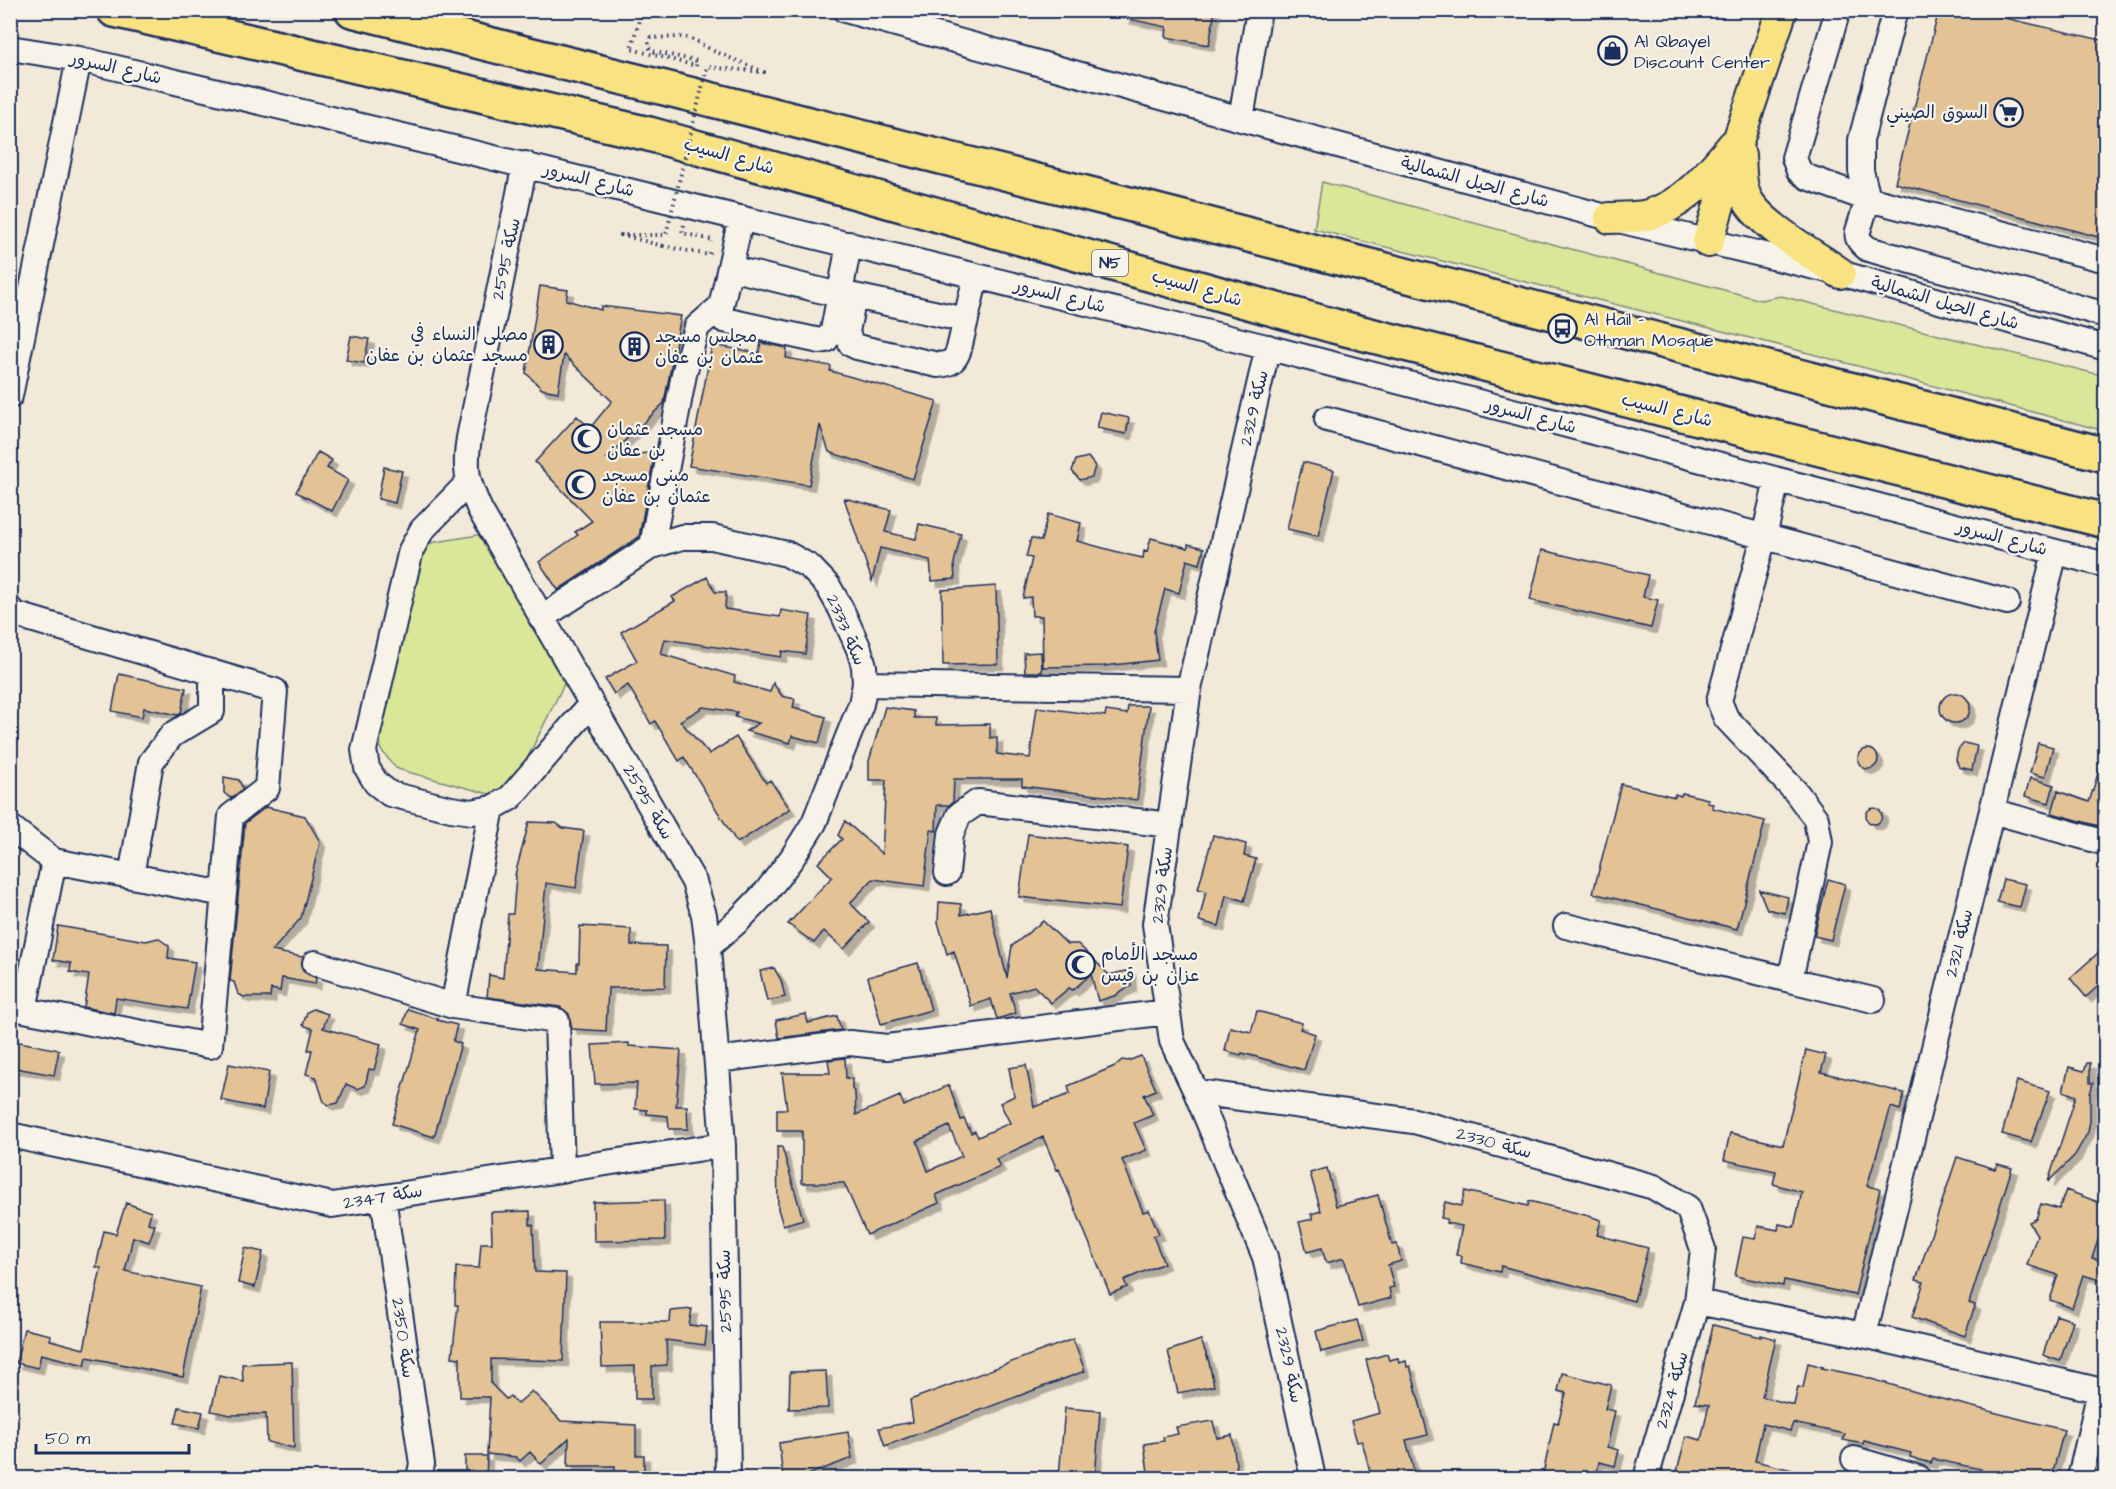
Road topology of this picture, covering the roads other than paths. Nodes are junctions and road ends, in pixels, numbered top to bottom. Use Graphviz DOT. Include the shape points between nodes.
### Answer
graph roads {
  1 [pos="114,10"];
  2 [pos="352,10"];
  3 [pos="845,10"];
  4 [pos="1259,10"];
  5 [pos="1782,10"];
  6 [pos="1838,10"];
  7 [pos="1895,10"];
  8 [pos="10,48"];
  9 [pos="79,59"];
  10 [pos="1241,120"];
  11 [pos="1739,138"];
  12 [pos="525,164"];
  13 [pos="1868,199"];
  14 [pos="741,218"];
  15 [pos="1610,218"];
  16 [pos="1708,242"];
  17 [pos="856,246"];
  18 [pos="2106,260"];
  19 [pos="730,268"];
  20 [pos="1840,273"];
  21 [pos="976,276"];
  22 [pos="846,296"];
  23 [pos="721,306"];
  24 [pos="2106,315"];
  25 [pos="966,320"];
  26 [pos="1268,347"];
  27 [pos="2106,348"];
  28 [pos="10,396"];
  29 [pos="1327,419"];
  30 [pos="2106,455"];
  31 [pos="1777,480"];
  32 [pos="468,483"];
  33 [pos="2106,521"];
  34 [pos="1764,537"];
  35 [pos="652,546"];
  36 [pos="2055,552"];
  37 [pos="2106,565"];
  38 [pos="2007,602"];
  39 [pos="10,609"];
  40 [pos="541,618"];
  41 [pos="212,672"];
  42 [pos="865,684"];
  43 [pos="1189,689"];
  44 [pos="591,704"];
  45 [pos="492,808"];
  46 [pos="1992,811"];
  47 [pos="1170,825"];
  48 [pos="10,827"];
  49 [pos="2106,843"];
  50 [pos="54,861"];
  51 [pos="947,873"];
  52 [pos="130,876"];
  53 [pos="224,894"];
  54 [pos="1566,926"];
  55 [pos="708,947"];
  56 [pos="315,963"];
  57 [pos="1790,980"];
  58 [pos="1873,1000"];
  59 [pos="453,1006"];
  60 [pos="1167,1012"];
  61 [pos="717,1060"];
  62 [pos="1196,1092"];
  63 [pos="10,1135"];
  64 [pos="723,1145"];
  65 [pos="562,1169"];
  66 [pos="383,1197"];
  67 [pos="1697,1302"];
  68 [pos="1864,1335"];
  69 [pos="2103,1392"];
  70 [pos="1854,1459"];
  71 [pos="419,1479"];
  72 [pos="728,1479"];
  73 [pos="1313,1479"];
  74 [pos="1646,1479"];
  75 [pos="1919,1479"];
  76 [pos="2080,1479"];
  1 -- 33 [label="highway, شارع السيب / N5" via="649,134 1334,326"];
  2 -- 30 [label="highway"];
  3 -- 10 [label="street, شارع الحيل الشمالية"];
  4 -- 10 [label="street"];
  5 -- 11 [label="main road"];
  6 -- 13 [label="street" via="1794,158 1799,171 1807,177"];
  7 -- 13 [label="street" via="1861,140 1861,171"];
  8 -- 9 [label="street, شارع السرور"];
  9 -- 12 [label="street, شارع السرور"];
  9 -- 28 [label="street"];
  10 -- 15 [label="street, شارع الحيل الشمالية"];
  11 -- 15 [label="main road" via="1692,191 1664,209 1645,216"];
  11 -- 16 [label="main road"];
  11 -- 20 [label="main road" via="1745,196 1758,214"];
  12 -- 14 [label="street, شارع السرور"];
  12 -- 32 [label="street, سكة 2595" via="469,438"];
  13 -- 18 [label="street"];
  13 -- 24 [label="street" via="1857,236 1868,249"];
  14 -- 17 [label="street, شارع السرور"];
  14 -- 19 [label="street"];
  15 -- 16 [label="street, شارع الحيل الشمالية"];
  16 -- 20 [label="street, شارع الحيل الشمالية"];
  17 -- 21 [label="street, شارع السرور"];
  17 -- 22 [label="street"];
  19 -- 22 [label="street"];
  19 -- 23 [label="street"];
  20 -- 27 [label="street, شارع الحيل الشمالية"];
  21 -- 25 [label="street"];
  21 -- 26 [label="street, شارع السرور"];
  22 -- 23 [label="street" via="833,331 820,341 724,320"];
  22 -- 25 [label="street"];
  22 -- 25 [label="street" via="851,344 938,365 956,358"];
  23 -- 35 [label="street" via="697,327 684,374"];
  26 -- 31 [label="street, شارع السرور"];
  26 -- 43 [label="street, سكة 2329"];
  29 -- 34 [label="street"];
  31 -- 34 [label="street"];
  31 -- 36 [label="street, شارع السرور"];
  32 -- 40 [label="street, سكة 2595"];
  32 -- 45 [label="street" via="422,530 411,550 364,750 367,768 376,783 390,794 461,811"];
  34 -- 38 [label="street"];
  34 -- 57 [label="street" via="1719,700 1726,718 1796,792 1816,819 1820,842"];
  35 -- 40 [label="street, سكة 2333"];
  35 -- 42 [label="street, سكة 2333" via="682,537 712,537 787,554 810,567 828,586 841,609 859,649"];
  36 -- 37 [label="street, شارع السرور"];
  36 -- 46 [label="street, سكة 2321"];
  39 -- 41 [label="street" via="14,614"];
  40 -- 44 [label="street, سكة 2595"];
  41 -- 52 [label="street" via="212,711 172,735 150,762"];
  41 -- 53 [label="street" via="275,691 267,788 231,816"];
  42 -- 43 [label="street"];
  42 -- 55 [label="street, سكة 2333" via="861,704 814,823 767,891"];
  43 -- 47 [label="street, سكة 2329"];
  44 -- 45 [label="street" via="510,798"];
  44 -- 55 [label="street, سكة 2595" via="694,882"];
  45 -- 59 [label="street"];
  46 -- 49 [label="street"];
  46 -- 68 [label="street, سكة 2321"];
  47 -- 51 [label="street" via="978,802 959,815 951,834"];
  47 -- 60 [label="street, سكة 2329" via="1155,924"];
  48 -- 50 [label="street"];
  50 -- 52 [label="street"];
  50 -- 53 [label="street" via="24,1010 210,1046"];
  52 -- 53 [label="street"];
  54 -- 57 [label="street"];
  55 -- 61 [label="street, سكة 2595"];
  56 -- 59 [label="street"];
  57 -- 58 [label="street"];
  59 -- 65 [label="street" via="557,1021"];
  60 -- 61 [label="street" via="888,1047 850,1043"];
  60 -- 62 [label="street, سكة 2329" via="1172,1041"];
  61 -- 64 [label="street, سكة 2595"];
  62 -- 67 [label="street, سكة 2330" via="1414,1121 1654,1186 1688,1208 1700,1239 1703,1249"];
  62 -- 73 [label="street, سكة 2329" via="1265,1257"];
  63 -- 66 [label="street, سكة 2347" via="332,1205"];
  64 -- 65 [label="street, سكة 2347"];
  64 -- 72 [label="street, سكة 2595"];
  65 -- 66 [label="street, سكة 2347"];
  66 -- 71 [label="street, سكة 2350" via="422,1464"];
  67 -- 68 [label="street"];
  67 -- 74 [label="street, سكة 2324"];
  68 -- 69 [label="street"];
  69 -- 76 [label="street"];
  70 -- 75 [label="street"];
}
